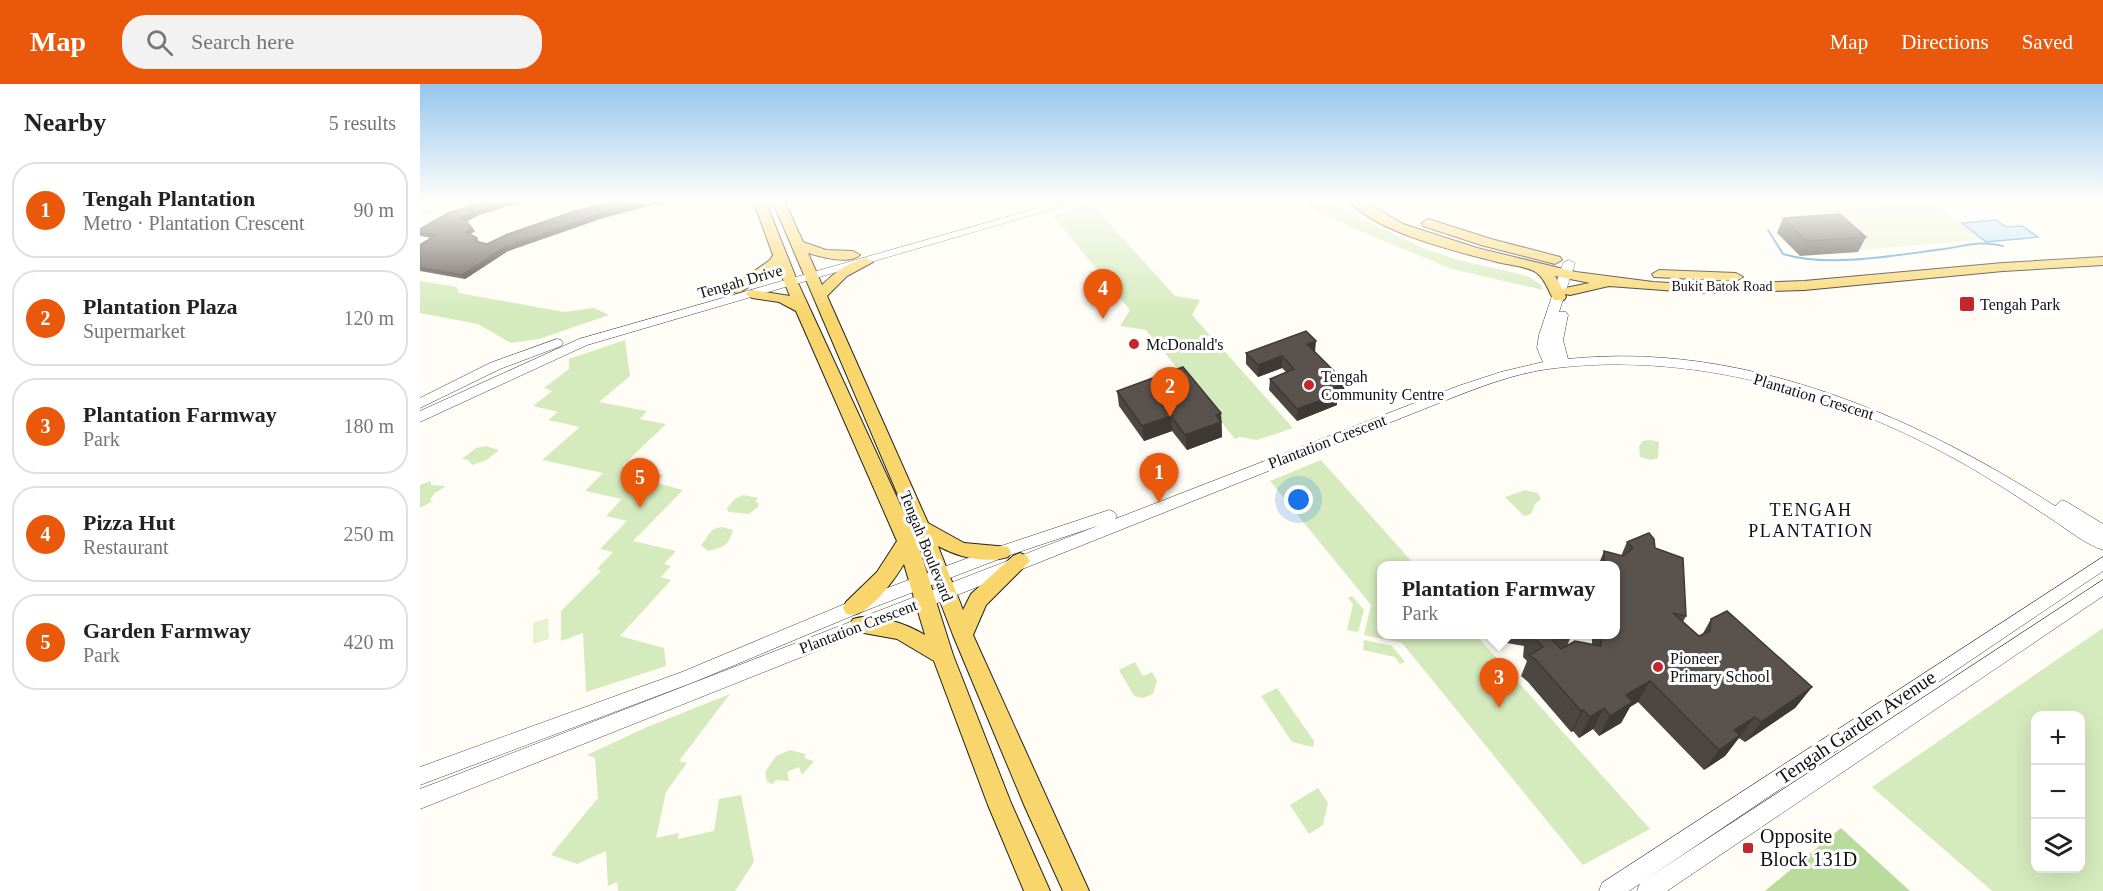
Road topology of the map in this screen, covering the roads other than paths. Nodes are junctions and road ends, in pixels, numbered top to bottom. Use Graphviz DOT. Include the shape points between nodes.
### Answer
graph roads {
  1 [pos="775,238"];
  2 [pos="793,238"];
  3 [pos="925,238"];
  4 [pos="936,238"];
  5 [pos="1432,238"];
  6 [pos="1472,238"];
  7 [pos="796,244"];
  8 [pos="2103,251"];
  9 [pos="782,254"];
  10 [pos="860,258"];
  11 [pos="2103,261"];
  12 [pos="1540,268"];
  13 [pos="1572,269"];
  14 [pos="808,273"];
  15 [pos="790,279"];
  16 [pos="1625,283"];
  17 [pos="736,289"];
  18 [pos="752,294"];
  19 [pos="1564,294"];
  20 [pos="819,296"];
  21 [pos="803,309"];
  22 [pos="1555,360"];
  23 [pos="1434,394"];
  24 [pos="420,404"];
  25 [pos="420,417"];
  26 [pos="2103,532"];
  27 [pos="914,534"];
  28 [pos="2103,544"];
  29 [pos="1001,552"];
  30 [pos="1020,561"];
  31 [pos="2103,563"];
  32 [pos="943,583"];
  33 [pos="2103,588"];
  34 [pos="923,592"];
  35 [pos="857,616"];
  36 [pos="963,635"];
  37 [pos="942,655"];
  38 [pos="559,724"];
  39 [pos="555,745"];
  40 [pos="420,776"];
  41 [pos="420,799"];
  42 [pos="1652,879"];
  43 [pos="1036,891"];
  44 [pos="1076,891"];
  45 [pos="1610,891"];
  1 -- 9 [label="main road, Tengah Boulevard"];
  2 -- 7 [label="main road, Tengah Boulevard"];
  3 -- 10 [label="street, Tengah Drive"];
  4 -- 10 [label="street, Tengah Drive"];
  5 -- 12 [label="main road, Bukit Batok Road"];
  6 -- 13 [label="main road, Bukit Batok Road"];
  7 -- 10 [label="main road" via="824,254"];
  7 -- 14 [label="main road, Tengah Boulevard"];
  8 -- 13 [label="main road, Bukit Batok Road" via="2030,253 1974,262 1732,277"];
  9 -- 15 [label="main road, Tengah Boulevard"];
  9 -- 17 [label="main road"];
  10 -- 14 [label="street, Tengah Drive"];
  10 -- 20 [label="main road"];
  11 -- 16 [label="main road, Bukit Batok Road" via="1763,287 1702,289"];
  12 -- 13 [label="main road, Bukit Batok Road"];
  12 -- 19 [label="main road"];
  13 -- 16 [label="main road, Bukit Batok Road"];
  13 -- 19 [label="street"];
  14 -- 15 [label="street, Tengah Drive"];
  14 -- 20 [label="main road, Tengah Boulevard"];
  15 -- 17 [label="street, Tengah Drive"];
  15 -- 18 [label="street, Tengah Drive"];
  15 -- 21 [label="main road, Tengah Boulevard"];
  16 -- 19 [label="main road" via="1585,286"];
  17 -- 24 [label="street, Tengah Drive" via="580,334 495,366"];
  18 -- 21 [label="main road" via="776,295"];
  18 -- 25 [label="street, Tengah Drive" via="583,342"];
  19 -- 22 [label="street" via="1543,348"];
  20 -- 27 [label="main road, Tengah Boulevard"];
  21 -- 27 [label="main road, Tengah Boulevard"];
  22 -- 23 [label="street, Plantation Crescent"];
  22 -- 26 [label="street, Plantation Crescent" via="1621,355 1698,360 1819,388 1888,413 1993,464"];
  22 -- 28 [label="street, Plantation Crescent" via="1698,367 1818,394 1883,418 1941,446"];
  23 -- 29 [label="street, Plantation Crescent" via="1113,515"];
  23 -- 30 [label="street, Plantation Crescent"];
  27 -- 29 [label="main road" via="961,550"];
  27 -- 32 [label="main road, Tengah Boulevard"];
  27 -- 34 [label="main road, Tengah Boulevard"];
  27 -- 35 [label="main road"];
  29 -- 32 [label="street, Plantation Crescent"];
  30 -- 32 [label="street, Plantation Crescent"];
  30 -- 36 [label="main road" via="978,600"];
  31 -- 42 [label="street, Tengah Garden Avenue"];
  32 -- 34 [label="street, Plantation Crescent"];
  32 -- 36 [label="main road, Tengah Boulevard"];
  33 -- 42 [label="street, Tengah Garden Avenue"];
  34 -- 35 [label="street, Plantation Crescent"];
  34 -- 37 [label="main road, Tengah Boulevard"];
  35 -- 37 [label="main road" via="901,631"];
  35 -- 38 [label="street, Plantation Crescent"];
  35 -- 39 [label="street, Plantation Crescent"];
  36 -- 44 [label="main road, Tengah Boulevard"];
  37 -- 43 [label="main road, Tengah Boulevard"];
  38 -- 39 [label="street" via="567,728 567,733"];
  38 -- 40 [label="street, Plantation Crescent"];
  39 -- 41 [label="street, Plantation Crescent"];
  42 -- 45 [label="street, Tengah Garden Avenue"];
}
